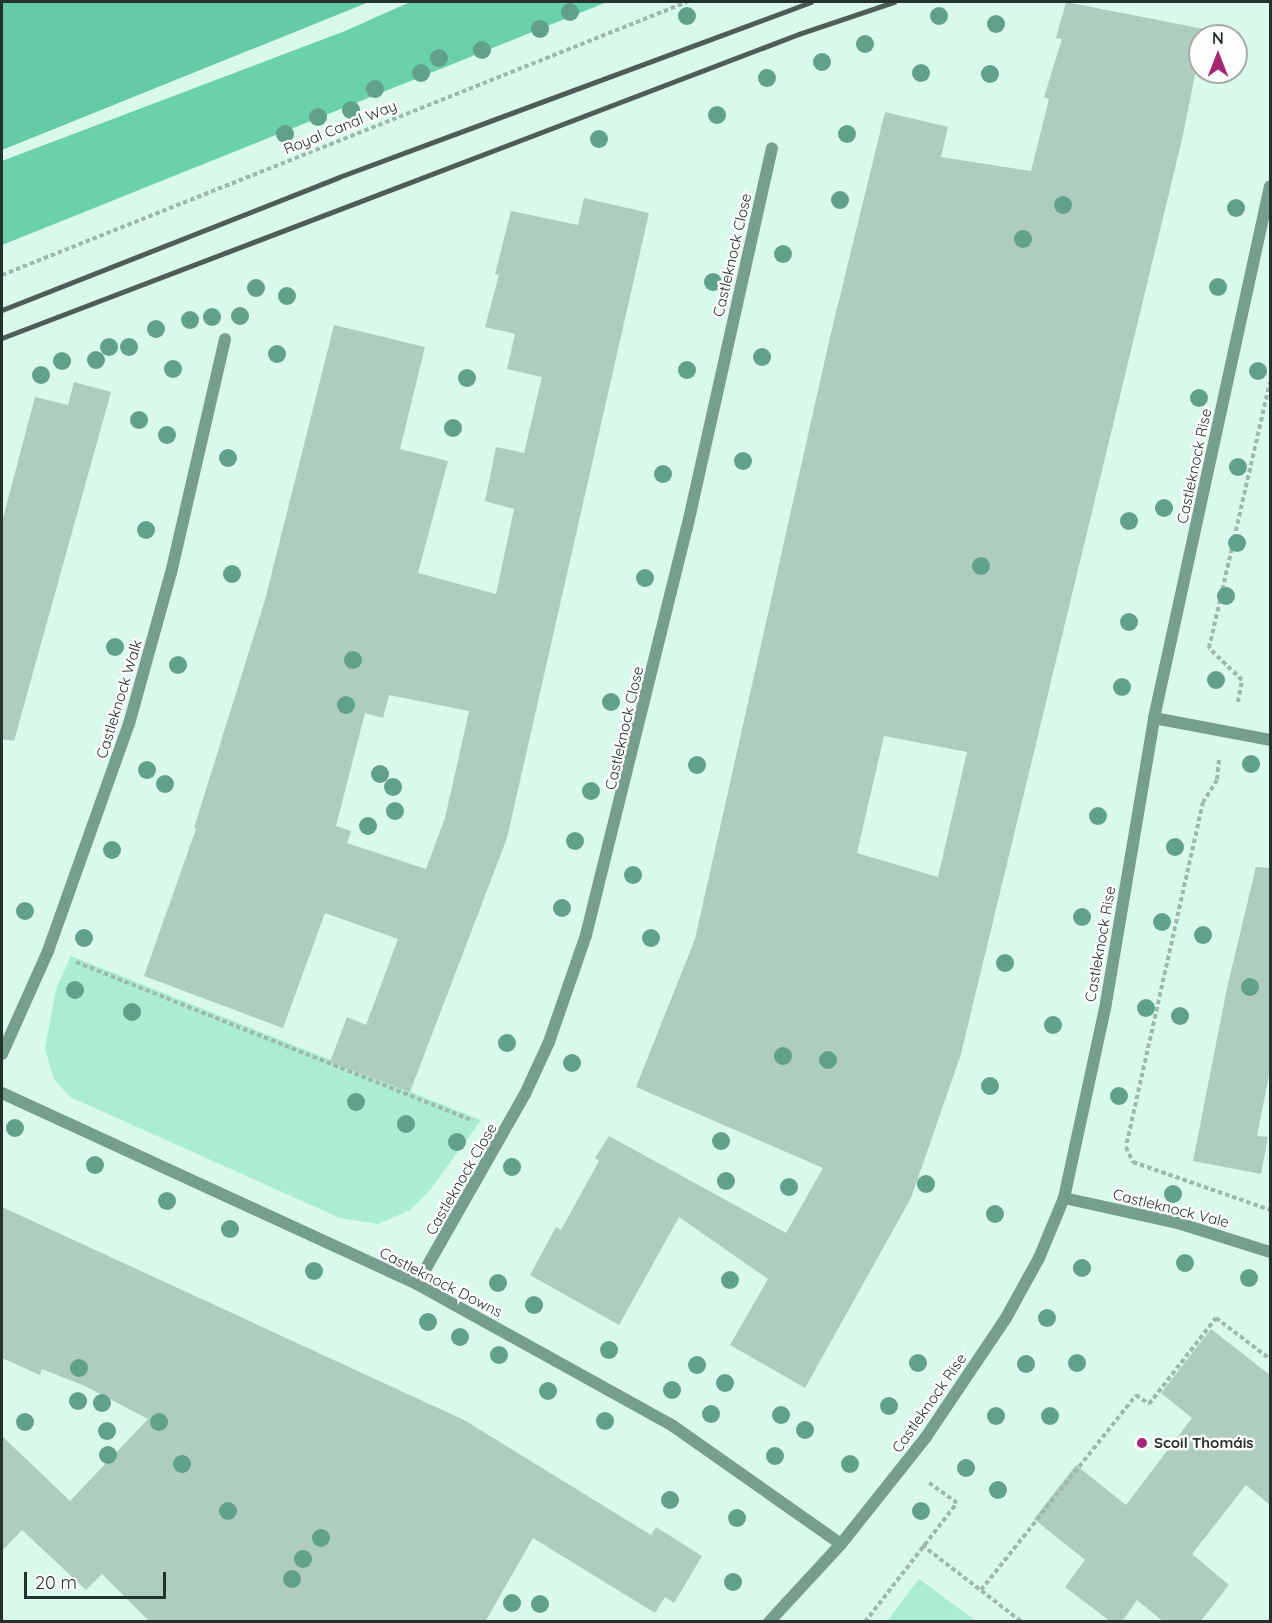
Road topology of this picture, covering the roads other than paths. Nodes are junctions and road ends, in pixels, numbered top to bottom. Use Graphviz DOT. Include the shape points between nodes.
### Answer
graph roads {
  1 [pos="772,148"];
  2 [pos="1270,186"];
  3 [pos="225,339"];
  4 [pos="1154,718"];
  5 [pos="1270,740"];
  6 [pos="2,1054"];
  7 [pos="2,1093"];
  8 [pos="1064,1198"];
  9 [pos="1270,1252"];
  10 [pos="417,1284"];
  11 [pos="841,1544"];
  12 [pos="769,1622"];
  1 -- 10 [label="street, Castleknock Close" via="687,528 589,925 549,1042 506,1133"];
  2 -- 4 [label="street, Castleknock Rise"];
  3 -- 6 [label="street, Castleknock Walk" via="171,573 129,724 48,951"];
  4 -- 5 [label="street"];
  4 -- 8 [label="street, Castleknock Rise" via="1106,1003"];
  7 -- 10 [label="street, Castleknock Downs"];
  8 -- 9 [label="street, Castleknock Vale" via="1178,1223"];
  8 -- 11 [label="street, Castleknock Rise" via="1039,1258 1006,1318 904,1464"];
  10 -- 11 [label="street, Castleknock Downs" via="673,1426"];
  11 -- 12 [label="street, Castleknock Rise"];
}
